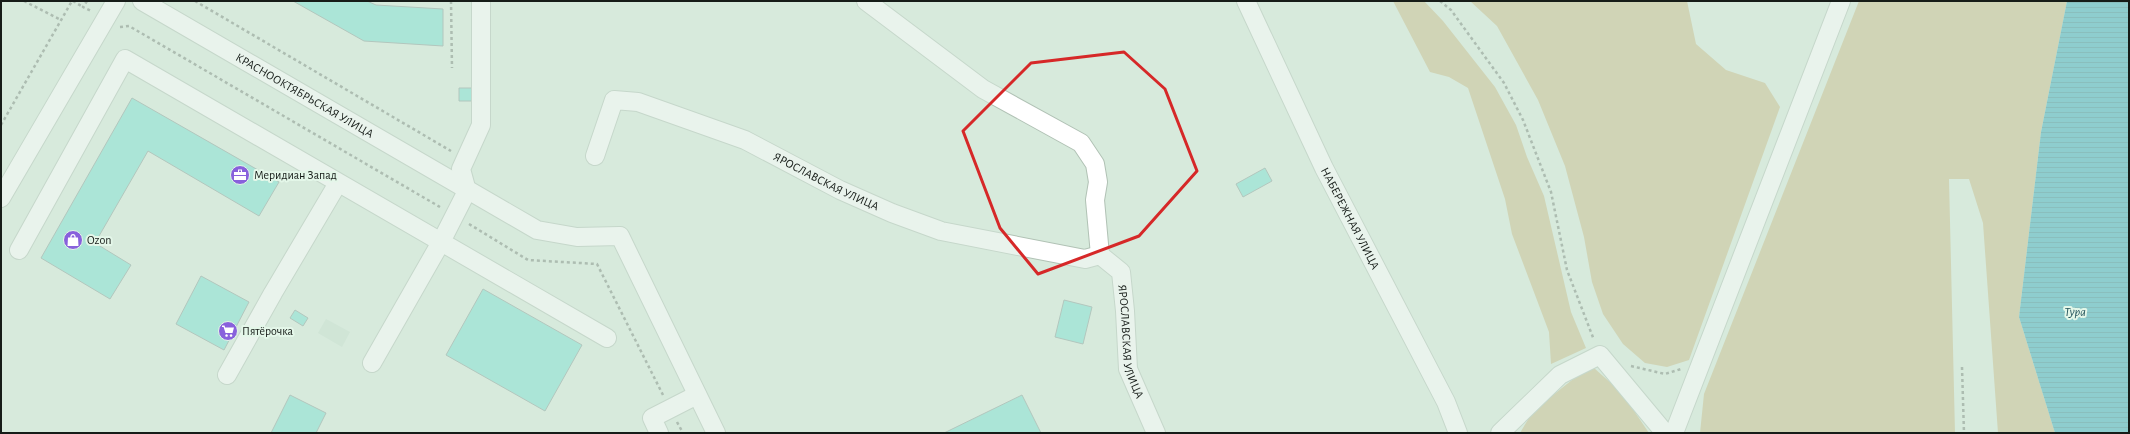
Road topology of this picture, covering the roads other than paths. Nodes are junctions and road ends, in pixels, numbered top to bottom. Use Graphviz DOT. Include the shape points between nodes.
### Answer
graph roads {
  1 [pos="116,1"];
  2 [pos="142,1"];
  3 [pos="481,1"];
  4 [pos="866,1"];
  5 [pos="1246,1"];
  6 [pos="1841,1"];
  7 [pos="595,156"];
  8 [pos="338,183"];
  9 [pos="467,191"];
  10 [pos="1,198"];
  11 [pos="441,242"];
  12 [pos="19,250"];
  13 [pos="1100,255"];
  14 [pos="607,338"];
  15 [pos="372,364"];
  16 [pos="227,375"];
  17 [pos="698,395"];
  18 [pos="659,433"];
  19 [pos="716,433"];
  20 [pos="1156,433"];
  21 [pos="1458,433"];
  22 [pos="1500,433"];
  23 [pos="1665,433"];
  24 [pos="1674,433"];
  1 -- 10 [label="street"];
  2 -- 9 [label="street, КРАСНООКТЯБРЬСКАЯ УЛИЦА"];
  3 -- 9 [label="street" via="481,125 460,169"];
  4 -- 13 [label="street" via="984,89 1081,143 1095,164 1098,182 1095,200"];
  5 -- 21 [label="street, НАБЕРЕЖНАЯ УЛИЦА" via="1324,168 1446,402"];
  6 -- 24 [label="street"];
  7 -- 13 [label="street, ЯРОСЛАВСКАЯ УЛИЦА" via="614,100 638,102 745,140 840,190 941,231 1085,259"];
  8 -- 11 [label="street"];
  8 -- 12 [label="street" via="125,59"];
  8 -- 16 [label="street" via="272,293"];
  9 -- 11 [label="street"];
  9 -- 17 [label="street" via="537,230 577,237 620,236"];
  11 -- 14 [label="street"];
  11 -- 15 [label="street"];
  13 -- 20 [label="street, ЯРОСЛАВСКАЯ УЛИЦА" via="1121,272 1128,369"];
  17 -- 18 [label="street" via="652,418"];
  17 -- 19 [label="street"];
  22 -- 23 [label="street" via="1560,375 1600,355"];
}
